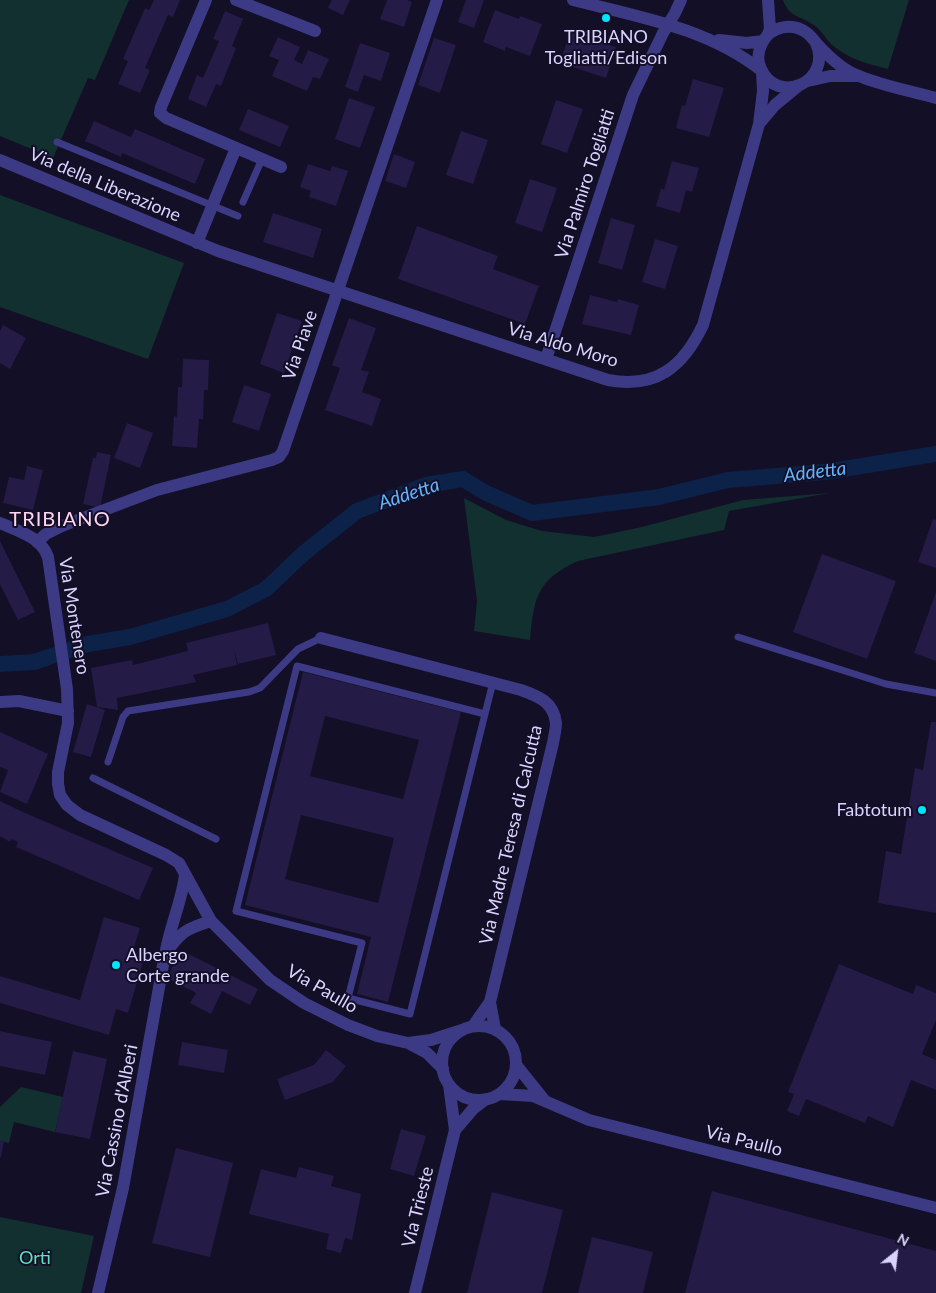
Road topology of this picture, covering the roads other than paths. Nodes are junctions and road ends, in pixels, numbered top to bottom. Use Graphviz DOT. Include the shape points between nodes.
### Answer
graph roads {
  1 [pos="206,0"];
  2 [pos="236,0"];
  3 [pos="437,0"];
  4 [pos="573,0"];
  5 [pos="680,0"];
  6 [pos="768,0"];
  7 [pos="668,25"];
  8 [pos="315,31"];
  9 [pos="766,38"];
  10 [pos="711,39"];
  11 [pos="816,43"];
  12 [pos="762,71"];
  13 [pos="858,76"];
  14 [pos="803,83"];
  15 [pos="936,98"];
  16 [pos="759,124"];
  17 [pos="57,142"];
  18 [pos="236,148"];
  19 [pos="262,159"];
  20 [pos="0,160"];
  21 [pos="281,167"];
  22 [pos="243,202"];
  23 [pos="212,205"];
  24 [pos="238,216"];
  25 [pos="196,243"];
  26 [pos="336,291"];
  27 [pos="546,359"];
  28 [pos="0,523"];
  29 [pos="37,542"];
  30 [pos="738,637"];
  31 [pos="321,638"];
  32 [pos="493,683"];
  33 [pos="936,693"];
  34 [pos="0,702"];
  35 [pos="68,710"];
  36 [pos="486,714"];
  37 [pos="108,762"];
  38 [pos="93,778"];
  39 [pos="80,815"];
  40 [pos="216,839"];
  41 [pos="185,875"];
  42 [pos="211,922"];
  43 [pos="165,954"];
  44 [pos="490,1002"];
  45 [pos="467,1028"];
  46 [pos="496,1029"];
  47 [pos="408,1043"];
  48 [pos="516,1066"];
  49 [pos="443,1069"];
  50 [pos="449,1085"];
  51 [pos="500,1094"];
  52 [pos="486,1099"];
  53 [pos="546,1101"];
  54 [pos="454,1130"];
  55 [pos="936,1208"];
  56 [pos="98,1293"];
  57 [pos="415,1293"];
  1 -- 18 [label="street" via="160,113"];
  2 -- 8 [label="street"];
  3 -- 26 [label="street, Via Piave"];
  4 -- 7 [label="street"];
  5 -- 7 [label="street, Via Palmiro Togliatti"];
  6 -- 9 [label="street" via="770,30"];
  7 -- 10 [label="street"];
  7 -- 27 [label="street, Via Palmiro Togliatti" via="633,95"];
  9 -- 10 [label="street" via="747,43"];
  9 -- 11 [label="street" via="781,28 795,27 808,33"];
  9 -- 12 [label="street" via="758,56"];
  10 -- 12 [label="street"];
  11 -- 13 [label="street"];
  11 -- 14 [label="street" via="819,64 815,73"];
  12 -- 14 [label="street" via="777,85 789,88"];
  12 -- 16 [label="street, Via Aldo Moro"];
  13 -- 14 [label="street" via="830,76"];
  13 -- 15 [label="street"];
  14 -- 16 [label="street" via="775,105"];
  16 -- 27 [label="street, Via Aldo Moro" via="703,325 686,354 659,376 642,382 624,383"];
  17 -- 23 [label="lane"];
  18 -- 19 [label="street"];
  18 -- 23 [label="street, Via della Liberazione"];
  19 -- 21 [label="street"];
  19 -- 22 [label="lane"];
  20 -- 25 [label="street, Via della Liberazione"];
  23 -- 24 [label="lane"];
  23 -- 25 [label="street, Via della Liberazione"];
  25 -- 26 [label="street, Via della Liberazione"];
  26 -- 27 [label="street, Via Aldo Moro"];
  26 -- 29 [label="street, Via Piave" via="279,457 157,490 62,526"];
  28 -- 29 [label="street, Via Montenero"];
  29 -- 35 [label="street, Via Montenero" via="46,549 48,557"];
  30 -- 33 [label="lane" via="886,684"];
  31 -- 32 [label="street, Via Madre Teresa di Calcutta"];
  31 -- 37 [label="lane" via="298,649 260,688 128,711"];
  32 -- 36 [label="lane"];
  32 -- 44 [label="street, Via Madre Teresa di Calcutta" via="540,696 551,707 556,723"];
  34 -- 35 [label="street" via="19,701"];
  35 -- 39 [label="street, Via Montenero" via="58,784 67,805"];
  36 -- 36 [label="lane" via="410,1014 348,998 362,943 236,911 297,666"];
  38 -- 40 [label="lane"];
  39 -- 41 [label="street, Via Paullo" via="166,855 179,863"];
  41 -- 42 [label="street, Via Paullo"];
  41 -- 43 [label="street, Via Cassino d'Alberi"];
  42 -- 43 [label="street, Via Cassino d'Alberi" via="187,929"];
  42 -- 47 [label="street, Via Paullo" via="270,980 304,1003 348,1025"];
  43 -- 56 [label="street, Via Cassino d'Alberi" via="123,1188"];
  44 -- 45 [label="street, Via Madre Teresa di Calcutta"];
  44 -- 46 [label="street, Via Madre Teresa di Calcutta"];
  45 -- 46 [label="street, Via Paullo" via="484,1026"];
  45 -- 47 [label="street, Via Paullo" via="431,1040"];
  45 -- 49 [label="street" via="452,1037 446,1047"];
  46 -- 48 [label="street, Via Paullo" via="512,1044"];
  47 -- 49 [label="street, Via Paullo" via="427,1053"];
  48 -- 51 [label="street" via="514,1077"];
  48 -- 53 [label="street, Via Paullo"];
  49 -- 50 [label="street, Via Paullo"];
  50 -- 52 [label="street, Via Paullo" via="466,1097"];
  50 -- 54 [label="street, Via Trieste"];
  51 -- 52 [label="street, Via Paullo"];
  51 -- 53 [label="street, Via Paullo" via="533,1096"];
  52 -- 54 [label="street, Via Trieste"];
  53 -- 55 [label="street, Via Paullo" via="589,1120"];
  54 -- 57 [label="street, Via Trieste"];
}
